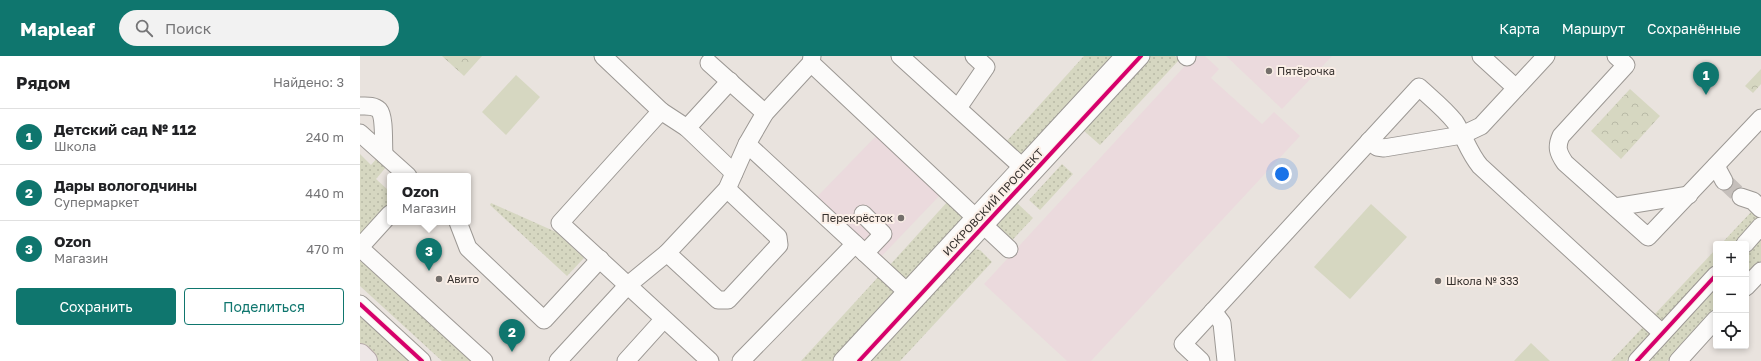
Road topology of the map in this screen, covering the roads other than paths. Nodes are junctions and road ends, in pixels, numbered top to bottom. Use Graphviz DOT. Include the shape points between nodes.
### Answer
graph roads {
  1 [pos="603,56"];
  2 [pos="900,56"];
  3 [pos="974,56"];
  4 [pos="1124,56"];
  5 [pos="1141,56"];
  6 [pos="1481,56"];
  7 [pos="1546,56"];
  8 [pos="1616,56"];
  9 [pos="811,60"];
  10 [pos="709,63"];
  11 [pos="730,81"];
  12 [pos="1516,88"];
  13 [pos="360,106"];
  14 [pos="958,108"];
  15 [pos="661,111"];
  16 [pos="765,113"];
  17 [pos="1761,118"];
  18 [pos="687,128"];
  19 [pos="360,133"];
  20 [pos="1462,135"];
  21 [pos="1369,141"];
  22 [pos="747,144"];
  23 [pos="384,154"];
  24 [pos="1716,166"];
  25 [pos="1026,171"];
  26 [pos="405,173"];
  27 [pos="734,173"];
  28 [pos="1724,181"];
  29 [pos="727,189"];
  30 [pos="1688,195"];
  31 [pos="1740,197"];
  32 [pos="1615,207"];
  33 [pos="1761,209"];
  34 [pos="863,214"];
  35 [pos="387,217"];
  36 [pos="980,221"];
  37 [pos="459,225"];
  38 [pos="1761,226"];
  39 [pos="1748,241"];
  40 [pos="360,247"];
  41 [pos="860,248"];
  42 [pos="1010,249"];
  43 [pos="667,253"];
  44 [pos="600,259"];
  45 [pos="1761,271"];
  46 [pos="1714,277"];
  47 [pos="1749,284"];
  48 [pos="628,285"];
  49 [pos="906,291"];
  50 [pos="360,304"];
  51 [pos="1213,311"];
  52 [pos="663,320"];
  53 [pos="1713,322"];
  54 [pos="1662,333"];
  55 [pos="360,355"];
  56 [pos="366,361"];
  57 [pos="422,361"];
  58 [pos="484,361"];
  59 [pos="558,361"];
  60 [pos="626,361"];
  61 [pos="710,361"];
  62 [pos="741,361"];
  63 [pos="842,361"];
  64 [pos="859,361"];
  65 [pos="1202,361"];
  66 [pos="1226,361"];
  67 [pos="1636,361"];
  68 [pos="1678,361"];
  1 -- 15 [label="street"];
  2 -- 14 [label="street"];
  3 -- 14 [label="street" via="986,67"];
  4 -- 25 [label="street, ИСКРОВСКИЙ ПРОСПЕКТ"];
  5 -- 25 [label="street, ИСКРОВСКИЙ ПРОСПЕКТ"];
  6 -- 12 [label="street"];
  7 -- 12 [label="street"];
  8 -- 32 [label="street" via="1626,65 1561,136 1557,144 1559,154 1566,163"];
  9 -- 16 [label="street"];
  9 -- 36 [label="street"];
  10 -- 11 [label="street"];
  11 -- 16 [label="street"];
  11 -- 18 [label="street"];
  12 -- 20 [label="street" via="1481,126"];
  13 -- 23 [label="street" via="378,109 382,116"];
  14 -- 25 [label="street"];
  15 -- 18 [label="street"];
  15 -- 44 [label="street" via="560,223"];
  16 -- 22 [label="street"];
  17 -- 24 [label="street"];
  18 -- 27 [label="street"];
  19 -- 23 [label="street"];
  20 -- 21 [label="street" via="1384,148 1377,147"];
  20 -- 21 [label="street" via="1449,115 1419,87"];
  20 -- 54 [label="street" via="1470,153 1480,166"];
  21 -- 51 [label="street"];
  22 -- 27 [label="street"];
  22 -- 41 [label="street"];
  23 -- 26 [label="street"];
  24 -- 28 [label="street"];
  24 -- 30 [label="street"];
  25 -- 36 [label="street, ИСКРОВСКИЙ ПРОСПЕКТ"];
  27 -- 29 [label="street"];
  29 -- 43 [label="street"];
  29 -- 43 [label="street" via="778,237 778,245 728,300 718,300"];
  30 -- 32 [label="street"];
  30 -- 32 [label="street" via="1648,237"];
  31 -- 33 [label="street" via="1753,201"];
  34 -- 41 [label="street" via="883,234"];
  35 -- 40 [label="street"];
  36 -- 42 [label="street"];
  36 -- 49 [label="street, ИСКРОВСКИЙ ПРОСПЕКТ"];
  36 -- 64 [label="street, ИСКРОВСКИЙ ПРОСПЕКТ"];
  37 -- 44 [label="street" via="468,248 544,320"];
  38 -- 39 [label="street"];
  40 -- 58 [label="street"];
  41 -- 49 [label="street"];
  41 -- 62 [label="street"];
  43 -- 48 [label="street"];
  44 -- 48 [label="street"];
  45 -- 47 [label="street"];
  46 -- 54 [label="street"];
  48 -- 52 [label="street"];
  48 -- 59 [label="street"];
  49 -- 63 [label="street, ИСКРОВСКИЙ ПРОСПЕКТ"];
  50 -- 57 [label="street"];
  51 -- 65 [label="street" via="1183,344"];
  51 -- 66 [label="street" via="1222,323"];
  52 -- 60 [label="street"];
  52 -- 61 [label="street"];
  53 -- 68 [label="street"];
  54 -- 67 [label="street"];
  55 -- 56 [label="main road"];
}
